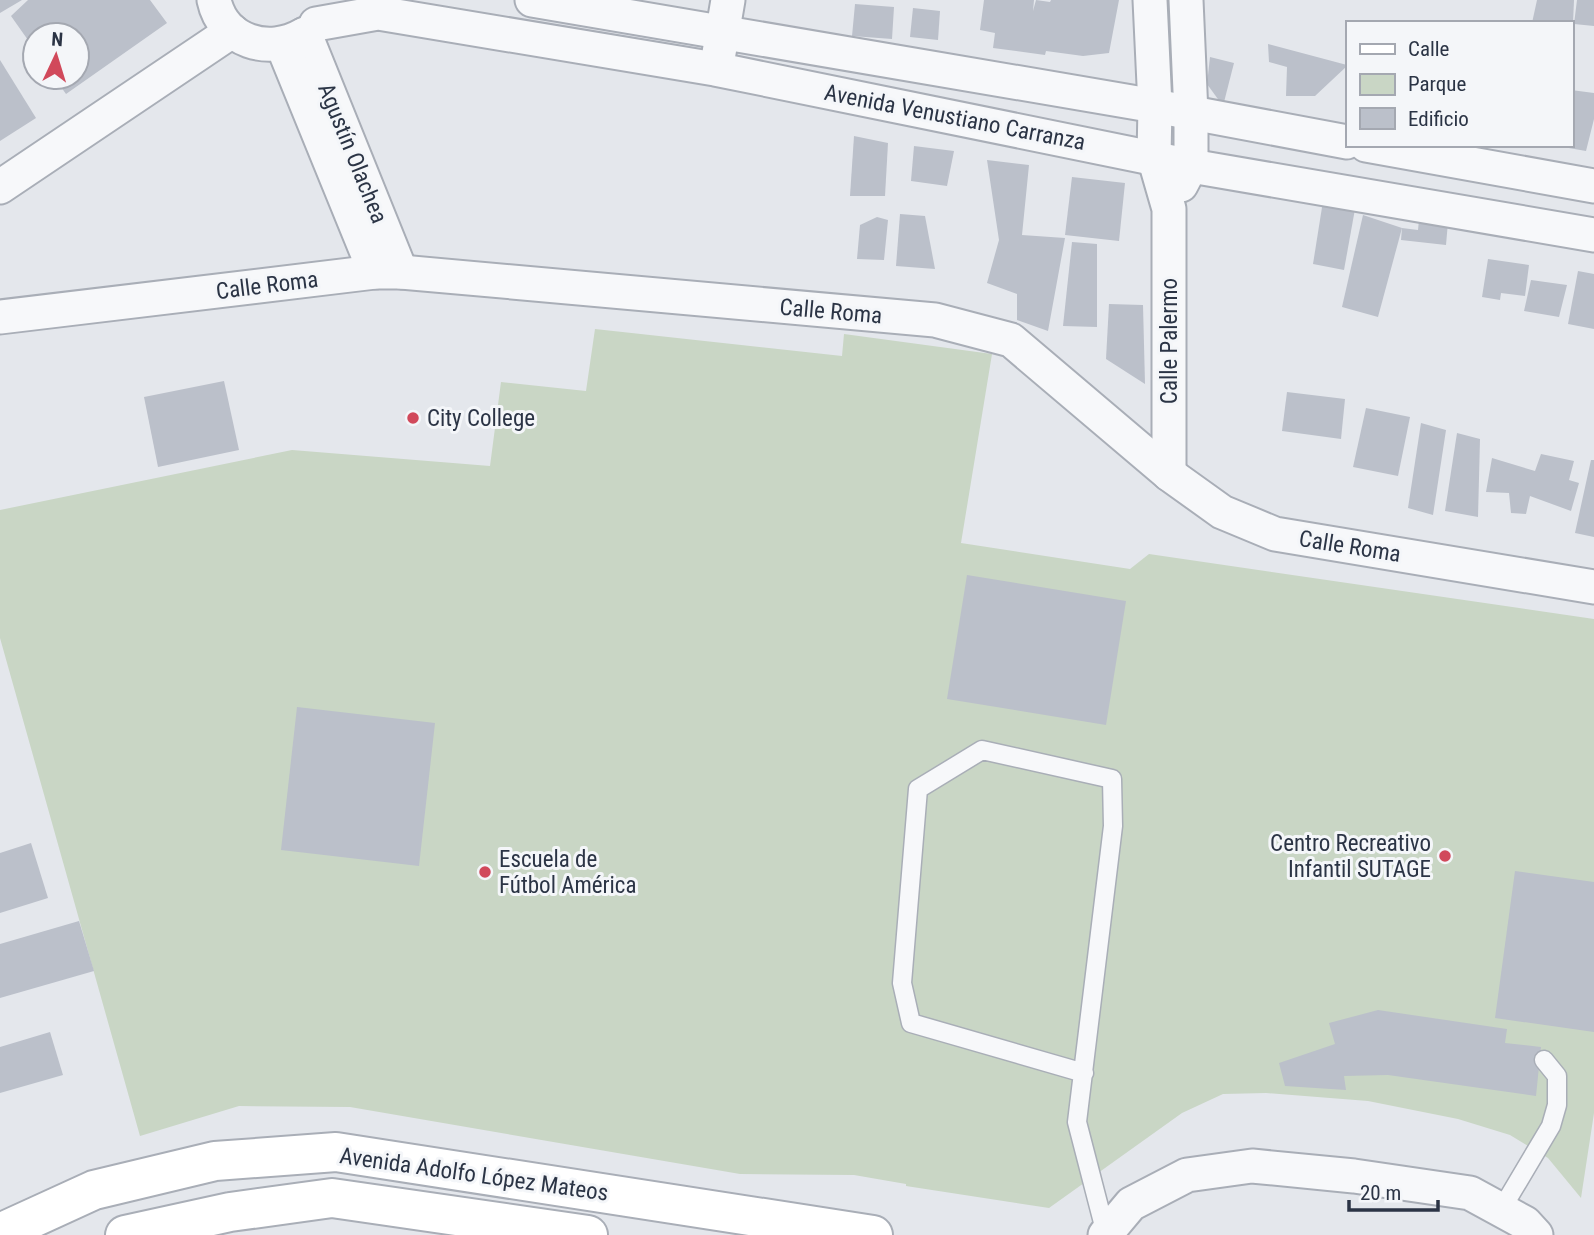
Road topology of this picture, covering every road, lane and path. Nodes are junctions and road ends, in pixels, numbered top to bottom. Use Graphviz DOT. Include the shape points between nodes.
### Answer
graph roads {
  1 [pos="214,0"];
  2 [pos="532,0"];
  3 [pos="729,0"];
  4 [pos="1150,0"];
  5 [pos="1186,0"];
  6 [pos="308,26"];
  7 [pos="232,31"];
  8 [pos="723,32"];
  9 [pos="715,69"];
  10 [pos="1155,106"];
  11 [pos="1191,114"];
  12 [pos="1346,142"];
  13 [pos="1377,147"];
  14 [pos="1154,157"];
  15 [pos="1191,166"];
  16 [pos="1594,186"];
  17 [pos="0,187"];
  18 [pos="1169,209"];
  19 [pos="1594,235"];
  20 [pos="388,272"];
  21 [pos="0,317"];
  22 [pos="1169,474"];
  23 [pos="1594,587"];
  24 [pos="1544,1060"];
  25 [pos="1084,1073"];
  26 [pos="1501,1210"];
  27 [pos="0,1233"];
  28 [pos="1105,1234"];
  29 [pos="125,1235"];
  30 [pos="588,1235"];
  31 [pos="873,1235"];
  32 [pos="1536,1235"];
  1 -- 7 [label="street"];
  2 -- 8 [label="street, Avenida Venustiano Carranza"];
  3 -- 8 [label="street"];
  4 -- 10 [label="street, Calle Palermo"];
  5 -- 11 [label="street, Calle Palermo"];
  6 -- 7 [label="street, Avenida Venustiano Carranza" via="264,45"];
  6 -- 9 [label="street, Avenida Venustiano Carranza" via="378,13"];
  6 -- 20 [label="street, Agustín Olachea"];
  7 -- 17 [label="street"];
  8 -- 9 [label="street"];
  8 -- 10 [label="street, Avenida Venustiano Carranza"];
  9 -- 14 [label="street, Avenida Venustiano Carranza"];
  10 -- 11 [label="street, Avenida Venustiano Carranza"];
  10 -- 14 [label="street, Calle Palermo"];
  11 -- 12 [label="street, Avenida Venustiano Carranza"];
  11 -- 15 [label="street, Calle Palermo"];
  13 -- 16 [label="street"];
  14 -- 15 [label="street, Avenida Venustiano Carranza"];
  14 -- 18 [label="street, Calle Palermo"];
  15 -- 18 [label="street, Calle Palermo"];
  15 -- 19 [label="street, Avenida Venustiano Carranza"];
  18 -- 22 [label="street, Calle Palermo"];
  20 -- 21 [label="street, Calle Roma"];
  20 -- 22 [label="street, Calle Roma" via="948,323 1011,340"];
  22 -- 23 [label="street, Calle Roma" via="1222,512 1275,534"];
  24 -- 26 [label="lane" via="1557,1076 1551,1126"];
  25 -- 25 [label="lane" via="1114,826 1112,779 982,750 918,789 902,983 911,1023"];
  25 -- 28 [label="lane" via="1077,1122"];
  26 -- 28 [label="street" via="1470,1193 1354,1175 1252,1166 1187,1175 1132,1204"];
  26 -- 32 [label="street"];
  27 -- 31 [label="main road, Avenida Adolfo López Mateos" via="94,1190 188,1167 335,1152"];
  29 -- 30 [label="main road, Avenida Adolfo López Mateos" via="230,1212 332,1198"];
}
